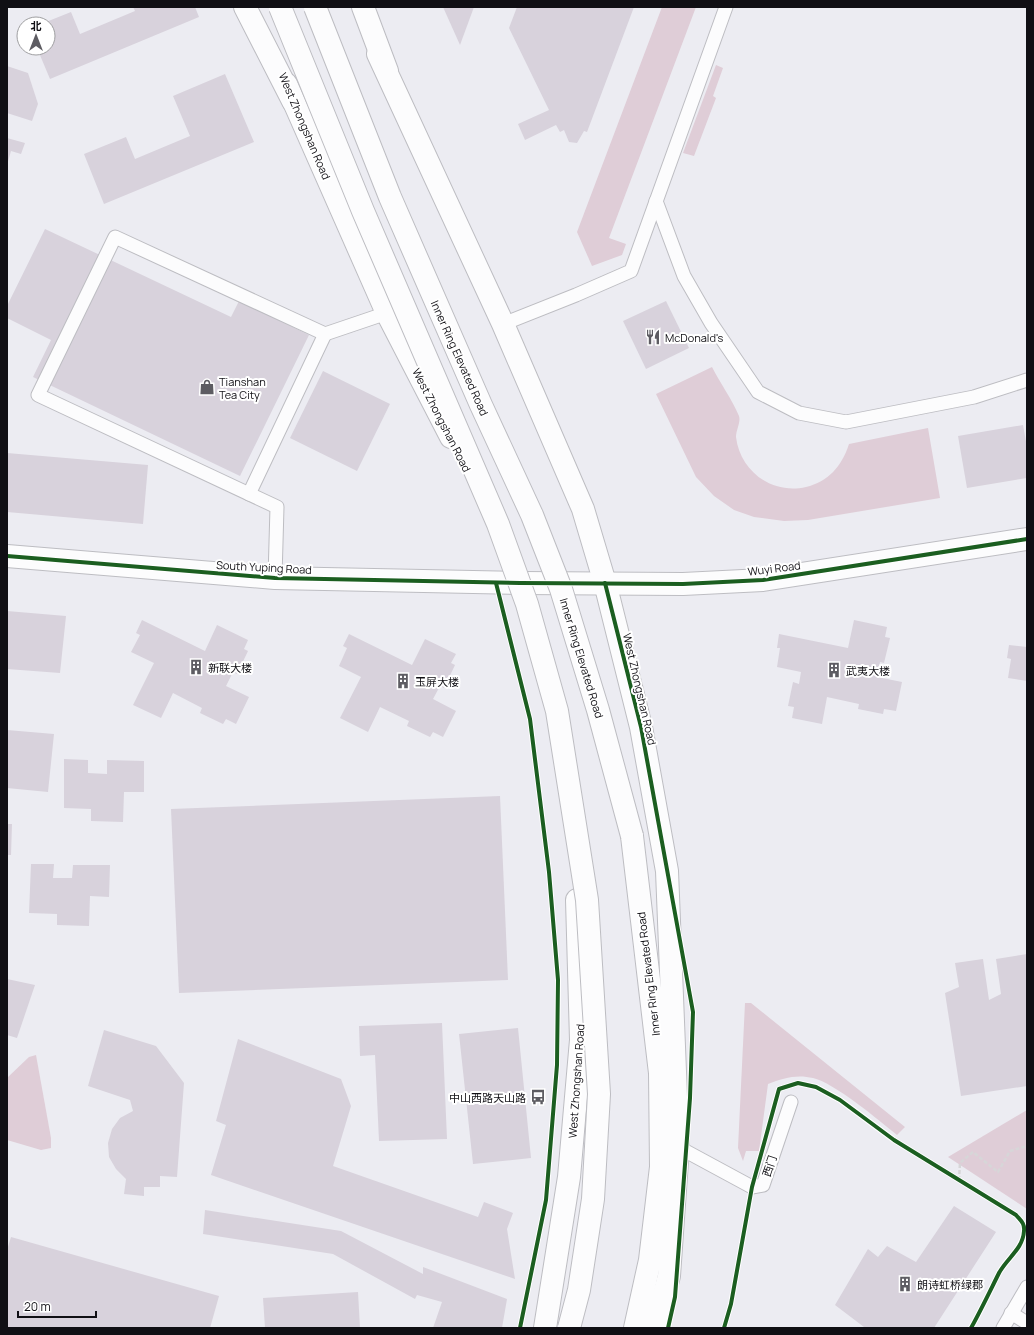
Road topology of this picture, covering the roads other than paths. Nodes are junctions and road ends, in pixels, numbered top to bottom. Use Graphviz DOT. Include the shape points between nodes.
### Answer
graph roads {
  1 [pos="245,7"];
  2 [pos="255,7"];
  3 [pos="280,7"];
  4 [pos="315,7"];
  5 [pos="356,7"];
  6 [pos="363,7"];
  7 [pos="726,7"];
  8 [pos="387,71"];
  9 [pos="293,101"];
  10 [pos="656,201"];
  11 [pos="387,313"];
  12 [pos="503,324"];
  13 [pos="326,334"];
  14 [pos="1027,380"];
  15 [pos="249,494"];
  16 [pos="1027,539"];
  17 [pos="7,556"];
  18 [pos="275,578"];
  19 [pos="520,583"];
  20 [pos="605,583"];
  21 [pos="791,1102"];
  22 [pos="678,1147"];
  23 [pos="1027,1287"];
  24 [pos="1011,1313"];
  25 [pos="1027,1323"];
  26 [pos="545,1328"];
  27 [pos="569,1328"];
  28 [pos="635,1328"];
  29 [pos="655,1328"];
  30 [pos="1003,1328"];
  1 -- 9 [label="main road"];
  2 -- 9 [label="main road, West Zhongshan Road"];
  3 -- 27 [label="main road, bridge" via="369,225 498,524 527,604 557,711 586,900 599,1094 593,1199 579,1290"];
  4 -- 28 [label="main road, Inner Ring Elevated Road, bridge" via="390,197 532,515 561,589 598,710 632,836 660,1073 661,1167 650,1260"];
  5 -- 8 [label="main road"];
  6 -- 8 [label="main road"];
  7 -- 10 [label="lane"];
  8 -- 12 [label="main road, West Zhongshan Road"];
  9 -- 11 [label="main road, West Zhongshan Road"];
  10 -- 12 [label="lane" via="631,271"];
  10 -- 14 [label="lane" via="684,276 758,392 799,413 846,422 974,397"];
  11 -- 13 [label="lane"];
  11 -- 19 [label="main road, West Zhongshan Road" via="496,525"];
  12 -- 20 [label="main road, West Zhongshan Road" via="583,509"];
  13 -- 15 [label="lane"];
  13 -- 15 [label="lane" via="115,237 38,395"];
  15 -- 18 [label="lane" via="277,507"];
  16 -- 20 [label="main road, Wuyi Road" via="762,580 683,584"];
  17 -- 18 [label="main road, South Yuping Road"];
  18 -- 19 [label="main road, South Yuping Road"];
  19 -- 20 [label="main road, Wuyi Road"];
  19 -- 26 [label="main road, West Zhongshan Road" via="552,725 577,893 581,1040 569,1177"];
  20 -- 22 [label="main road, West Zhongshan Road" via="641,727 667,871"];
  21 -- 22 [label="lane, 西门" via="762,1185 752,1187"];
  22 -- 29 [label="main road, West Zhongshan Road" via="669,1276"];
  23 -- 24 [label="lane"];
  24 -- 25 [label="lane"];
  24 -- 30 [label="lane"];
}
